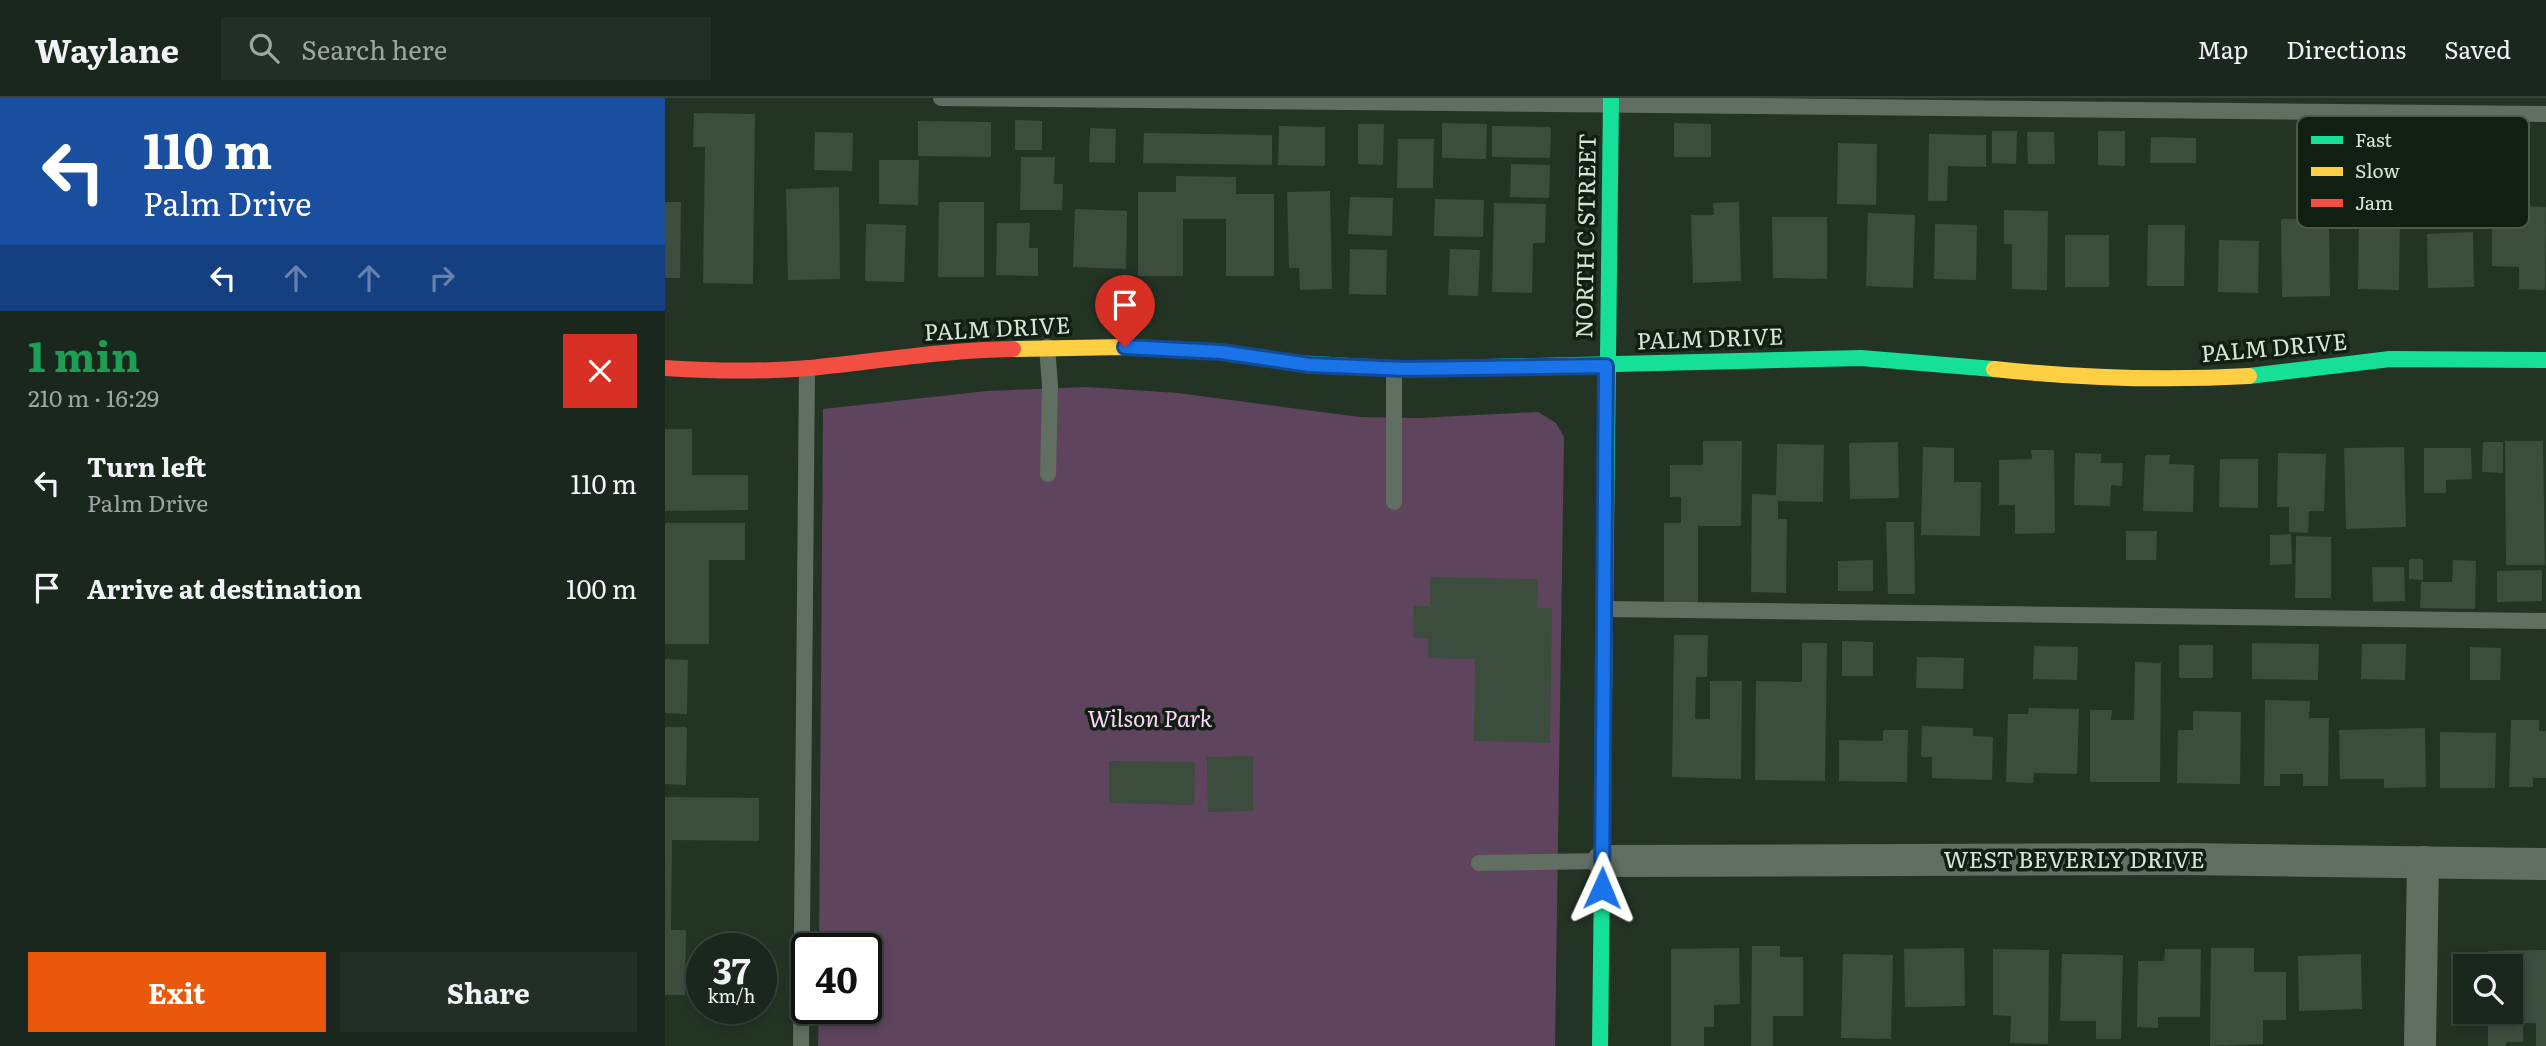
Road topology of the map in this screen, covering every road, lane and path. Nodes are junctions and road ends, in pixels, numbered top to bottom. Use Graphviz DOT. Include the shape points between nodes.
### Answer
graph roads {
  1 [pos="941,98"];
  2 [pos="1611,102"];
  3 [pos="2546,114"];
  4 [pos="1047,347"];
  5 [pos="2546,360"];
  6 [pos="1606,366"];
  7 [pos="665,368"];
  8 [pos="807,368"];
  9 [pos="1395,369"];
  10 [pos="1048,474"];
  11 [pos="1394,502"];
  12 [pos="1605,609"];
  13 [pos="2546,621"];
  14 [pos="1603,861"];
  15 [pos="2423,862"];
  16 [pos="1479,863"];
  17 [pos="2546,864"];
  18 [pos="801,1046"];
  19 [pos="1600,1046"];
  20 [pos="2420,1046"];
  1 -- 2 [label="lane"];
  2 -- 3 [label="lane"];
  2 -- 6 [label="street, NORTH C STREET"];
  4 -- 8 [label="street, PALM DRIVE" via="966,350"];
  4 -- 9 [label="street, PALM DRIVE" via="1221,352 1310,365"];
  4 -- 10 [label="lane"];
  5 -- 6 [label="street, PALM DRIVE" via="2390,359 2278,374 2190,379 2062,376 1861,358"];
  6 -- 9 [label="street, PALM DRIVE"];
  6 -- 12 [label="street, NORTH C STREET"];
  7 -- 8 [label="street, PALM DRIVE"];
  8 -- 18 [label="lane"];
  9 -- 11 [label="lane"];
  12 -- 13 [label="lane"];
  12 -- 14 [label="street, NORTH C STREET"];
  14 -- 15 [label="street, WEST BEVERLY DRIVE"];
  14 -- 16 [label="lane"];
  14 -- 19 [label="street, NORTH C STREET"];
  15 -- 17 [label="street, WEST BEVERLY DRIVE"];
  15 -- 20 [label="street"];
}
